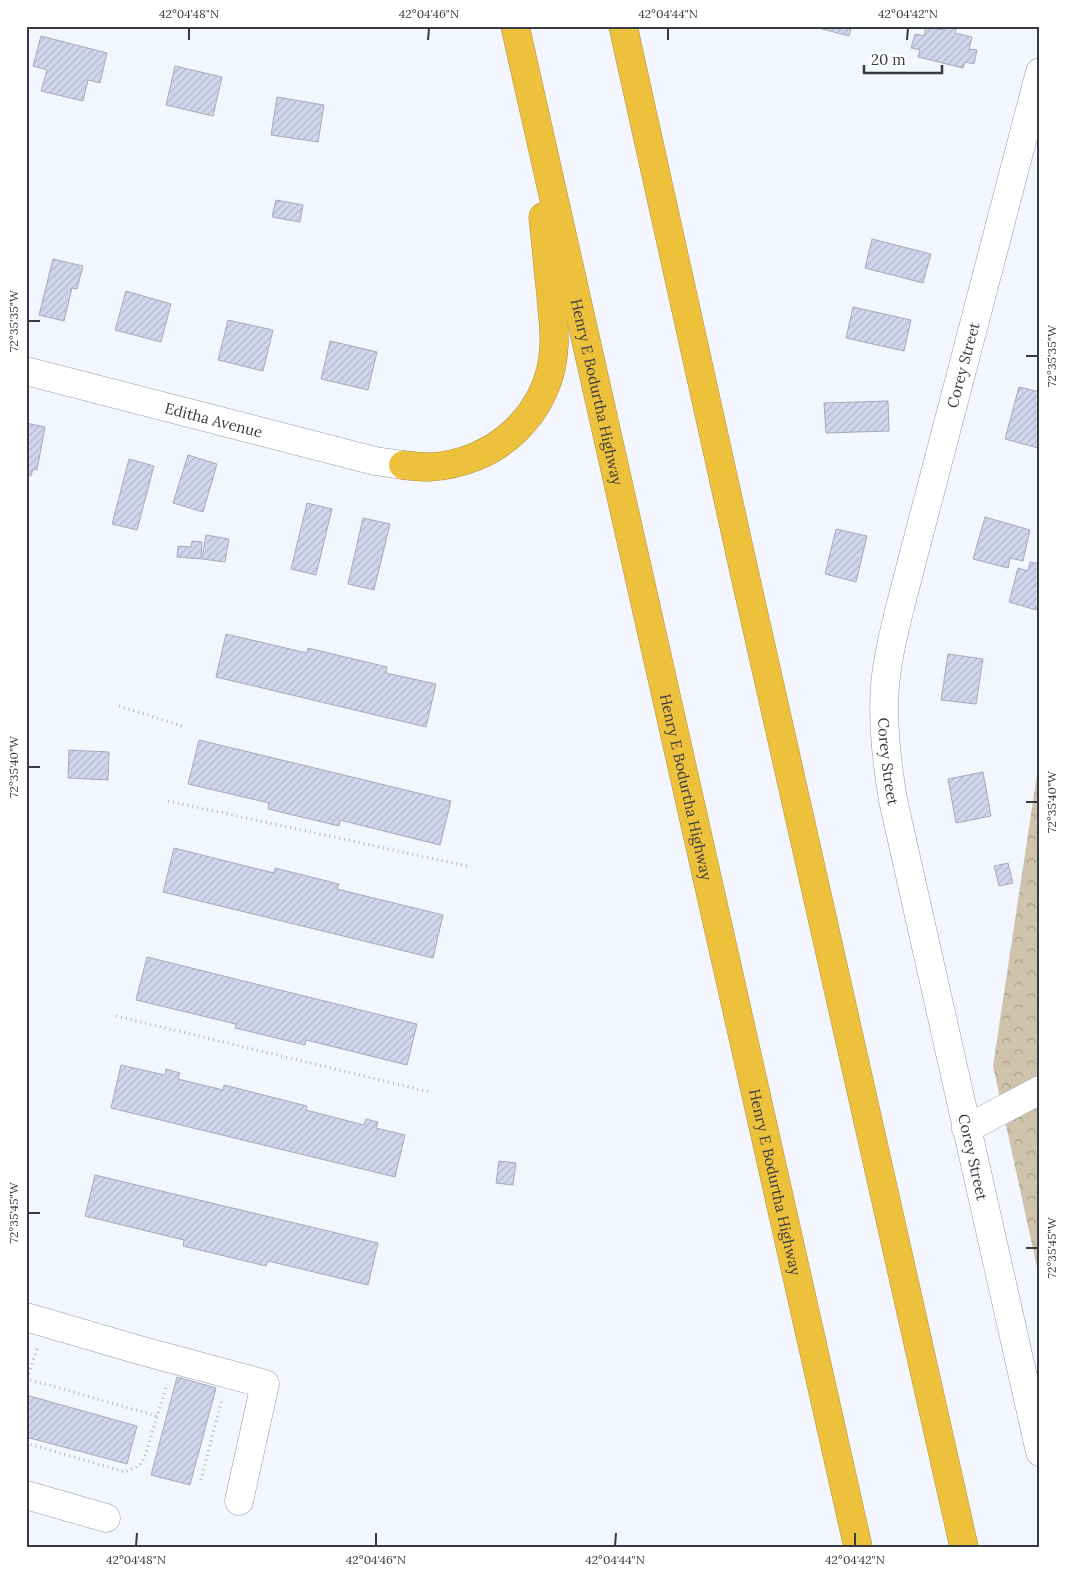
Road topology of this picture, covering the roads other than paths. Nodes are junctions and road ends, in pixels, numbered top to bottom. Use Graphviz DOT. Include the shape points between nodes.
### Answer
graph roads {
  1 [pos="515,26"];
  2 [pos="623,26"];
  3 [pos="1040,72"];
  4 [pos="532,103"];
  5 [pos="26,371"];
  6 [pos="402,466"];
  7 [pos="1040,1090"];
  8 [pos="966,1129"];
  9 [pos="36,1320"];
  10 [pos="1040,1452"];
  11 [pos="26,1495"];
  12 [pos="239,1501"];
  13 [pos="106,1518"];
  14 [pos="858,1547"];
  15 [pos="964,1547"];
  1 -- 4 [label="highway, Henry E Bodurtha Highway"];
  2 -- 15 [label="highway"];
  3 -- 8 [label="street, Corey Street" via="905,588 885,684 885,742 892,800"];
  4 -- 6 [label="highway" via="554,333 545,389 524,423 486,451 450,464"];
  4 -- 14 [label="highway, Henry E Bodurtha Highway"];
  5 -- 6 [label="street, Editha Avenue"];
  7 -- 8 [label="street"];
  8 -- 10 [label="street, Corey Street"];
  9 -- 12 [label="street" via="265,1384"];
  11 -- 13 [label="street"];
}
